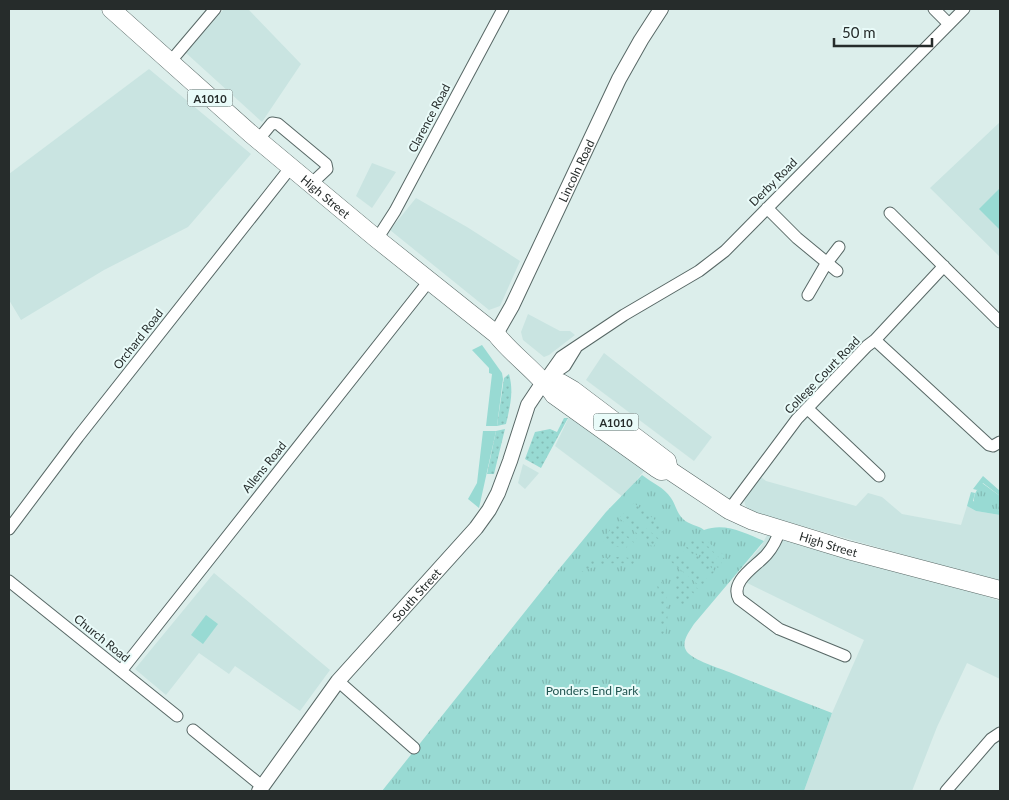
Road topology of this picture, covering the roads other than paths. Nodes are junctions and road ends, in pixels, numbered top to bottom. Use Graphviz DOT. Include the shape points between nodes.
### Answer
graph roads {
  1 [pos="111,9"];
  2 [pos="215,9"];
  3 [pos="503,9"];
  4 [pos="661,9"];
  5 [pos="934,9"];
  6 [pos="964,9"];
  7 [pos="949,24"];
  8 [pos="170,62"];
  9 [pos="258,140"];
  10 [pos="291,167"];
  11 [pos="311,184"];
  12 [pos="767,208"];
  13 [pos="890,213"];
  14 [pos="377,239"];
  15 [pos="839,247"];
  16 [pos="826,264"];
  17 [pos="944,266"];
  18 [pos="836,271"];
  19 [pos="429,281"];
  20 [pos="808,295"];
  21 [pos="1000,322"];
  22 [pos="496,334"];
  23 [pos="876,340"];
  24 [pos="544,381"];
  25 [pos="808,409"];
  26 [pos="1000,442"];
  27 [pos="879,476"];
  28 [pos="729,510"];
  29 [pos="9,529"];
  30 [pos="780,530"];
  31 [pos="9,581"];
  32 [pos="1000,590"];
  33 [pos="845,656"];
  34 [pos="121,670"];
  35 [pos="338,681"];
  36 [pos="177,716"];
  37 [pos="193,730"];
  38 [pos="1000,733"];
  39 [pos="414,748"];
  40 [pos="261,789"];
  41 [pos="946,791"];
  1 -- 8 [label="main road, High Street / A1010"];
  2 -- 8 [label="street"];
  3 -- 14 [label="street, Clarence Road"];
  4 -- 22 [label="street, Lincoln Road" via="619,79 507,317"];
  5 -- 7 [label="street"];
  6 -- 7 [label="street, Derby Road"];
  7 -- 12 [label="street, Derby Road"];
  8 -- 9 [label="main road, High Street / A1010"];
  9 -- 10 [label="main road, High Street / A1010"];
  9 -- 11 [label="street" via="272,123 278,124 326,164 327,169"];
  10 -- 11 [label="main road, High Street / A1010"];
  10 -- 29 [label="street, Orchard Road"];
  11 -- 14 [label="main road, High Street / A1010"];
  12 -- 16 [label="street"];
  12 -- 24 [label="street, Derby Road" via="725,251 699,271 624,315 556,361"];
  13 -- 17 [label="street"];
  14 -- 19 [label="main road, High Street / A1010"];
  15 -- 16 [label="street"];
  16 -- 18 [label="street"];
  16 -- 20 [label="street"];
  17 -- 21 [label="street"];
  17 -- 23 [label="street, College Court Road"];
  19 -- 22 [label="main road, High Street / A1010"];
  19 -- 34 [label="street, Allens Road"];
  22 -- 24 [label="main road, High Street / A1010"];
  23 -- 25 [label="street, College Court Road"];
  23 -- 26 [label="street" via="989,445"];
  24 -- 28 [label="main road, High Street / A1010" via="554,395 656,468 669,470"];
  24 -- 35 [label="street, South Street" via="528,405 510,461 489,510"];
  25 -- 27 [label="street"];
  25 -- 28 [label="street, College Court Road" via="797,419"];
  28 -- 30 [label="main road, High Street / A1010"];
  30 -- 32 [label="main road, High Street / A1010"];
  30 -- 33 [label="street" via="770,550 738,584 736,595 780,629"];
  31 -- 34 [label="street, Church Road"];
  34 -- 36 [label="street, Church Road"];
  35 -- 39 [label="street"];
  35 -- 40 [label="street, South Street"];
  37 -- 40 [label="street"];
  38 -- 41 [label="street"];
}
